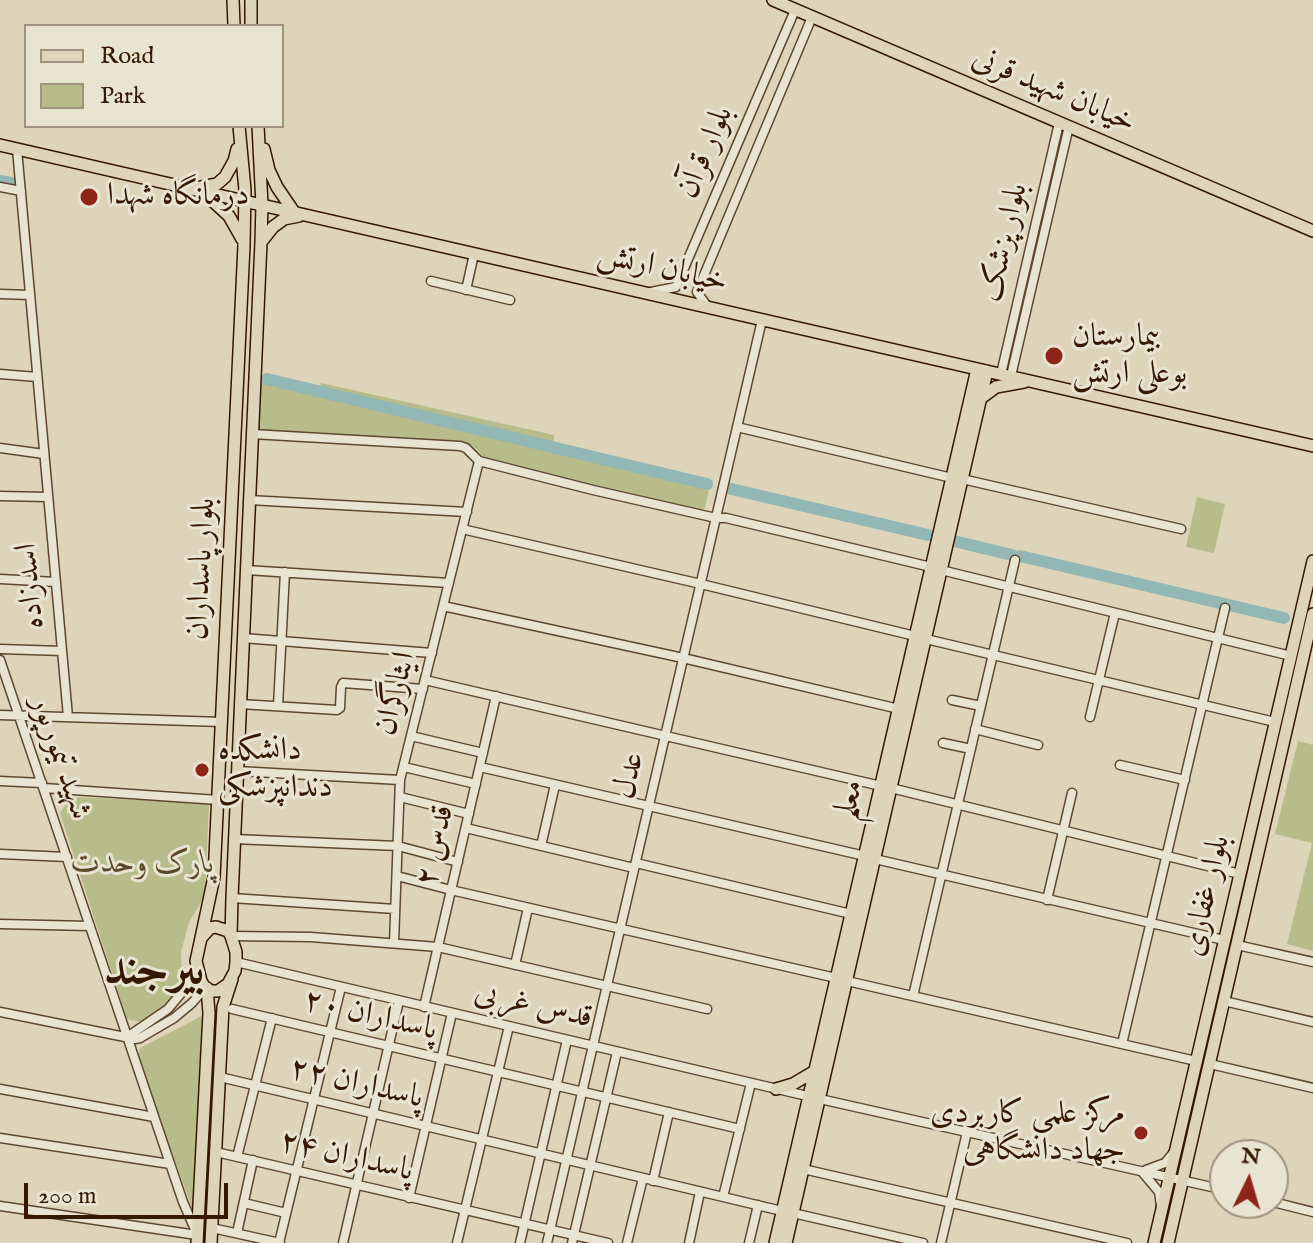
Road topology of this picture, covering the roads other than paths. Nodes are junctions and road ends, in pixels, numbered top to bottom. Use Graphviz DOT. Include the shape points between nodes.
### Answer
graph roads {
  1 [pos="233,0"];
  2 [pos="251,0"];
  3 [pos="773,0"];
  4 [pos="795,10"];
  5 [pos="812,17"];
  6 [pos="234,24"];
  7 [pos="251,24"];
  8 [pos="1064,124"];
  9 [pos="258,128"];
  10 [pos="258,128"];
  11 [pos="240,132"];
  12 [pos="0,145"];
  13 [pos="17,149"];
  14 [pos="0,187"];
  15 [pos="188,188"];
  16 [pos="21,191"];
  17 [pos="201,191"];
  18 [pos="245,201"];
  19 [pos="262,205"];
  20 [pos="299,214"];
  21 [pos="1313,231"];
  22 [pos="261,242"];
  23 [pos="244,245"];
  24 [pos="474,254"];
  25 [pos="431,281"];
  26 [pos="466,290"];
  27 [pos="646,293"];
  28 [pos="0,294"];
  29 [pos="30,295"];
  30 [pos="510,300"];
  31 [pos="708,307"];
  32 [pos="762,320"];
  33 [pos="982,370"];
  34 [pos="0,374"];
  35 [pos="1006,375"];
  36 [pos="37,377"];
  37 [pos="1033,382"];
  38 [pos="981,398"];
  39 [pos="737,427"];
  40 [pos="252,434"];
  41 [pos="1309,444"];
  42 [pos="0,448"];
  43 [pos="1313,452"];
  44 [pos="44,454"];
  45 [pos="479,461"];
  46 [pos="957,478"];
  47 [pos="0,496"];
  48 [pos="48,497"];
  49 [pos="249,500"];
  50 [pos="467,512"];
  51 [pos="716,518"];
  52 [pos="462,529"];
  53 [pos="1181,529"];
  54 [pos="1015,560"];
  55 [pos="1313,561"];
  56 [pos="936,569"];
  57 [pos="246,570"];
  58 [pos="285,572"];
  59 [pos="5,579"];
  60 [pos="56,582"];
  61 [pos="449,583"];
  62 [pos="701,584"];
  63 [pos="1008,587"];
  64 [pos="443,606"];
  65 [pos="1225,608"];
  66 [pos="1115,613"];
  67 [pos="1313,614"];
  68 [pos="920,637"];
  69 [pos="243,638"];
  70 [pos="1218,638"];
  71 [pos="281,641"];
  72 [pos="1310,641"];
  73 [pos="0,649"];
  74 [pos="62,651"];
  75 [pos="432,653"];
  76 [pos="993,654"];
  77 [pos="1291,656"];
  78 [pos="683,658"];
  79 [pos="0,660"];
  80 [pos="1099,679"];
  81 [pos="424,685"];
  82 [pos="496,696"];
  83 [pos="952,700"];
  84 [pos="240,704"];
  85 [pos="1203,704"];
  86 [pos="278,706"];
  87 [pos="981,706"];
  88 [pos="899,709"];
  89 [pos="0,715"];
  90 [pos="19,716"];
  91 [pos="68,717"];
  92 [pos="1090,717"];
  93 [pos="222,722"];
  94 [pos="1275,722"];
  95 [pos="975,729"];
  96 [pos="665,735"];
  97 [pos="411,736"];
  98 [pos="943,743"];
  99 [pos="1038,745"];
  100 [pos="971,749"];
  101 [pos="483,753"];
  102 [pos="1120,765"];
  103 [pos="404,767"];
  104 [pos="480,767"];
  105 [pos="237,771"];
  106 [pos="400,780"];
  107 [pos="1185,780"];
  108 [pos="0,781"];
  109 [pos="476,784"];
  110 [pos="43,785"];
  111 [pos="555,785"];
  112 [pos="886,787"];
  113 [pos="1072,793"];
  114 [pos="400,797"];
  115 [pos="218,800"];
  116 [pos="958,805"];
  117 [pos="649,806"];
  118 [pos="469,814"];
  119 [pos="466,828"];
  120 [pos="1064,830"];
  121 [pos="234,839"];
  122 [pos="398,846"];
  123 [pos="541,846"];
  124 [pos="0,854"];
  125 [pos="1167,856"];
  126 [pos="67,857"];
  127 [pos="870,857"];
  128 [pos="458,862"];
  129 [pos="635,865"];
  130 [pos="941,874"];
  131 [pos="1240,874"];
  132 [pos="397,876"];
  133 [pos="451,890"];
  134 [pos="211,900"];
  135 [pos="232,900"];
  136 [pos="1047,900"];
  137 [pos="528,908"];
  138 [pos="395,909"];
  139 [pos="851,914"];
  140 [pos="1151,923"];
  141 [pos="0,924"];
  142 [pos="90,926"];
  143 [pos="620,929"];
  144 [pos="231,936"];
  145 [pos="201,938"];
  146 [pos="1224,940"];
  147 [pos="394,943"];
  148 [pos="1237,945"];
  149 [pos="438,947"];
  150 [pos="236,962"];
  151 [pos="1313,962"];
  152 [pos="515,965"];
  153 [pos="198,973"];
  154 [pos="232,979"];
  155 [pos="842,979"];
  156 [pos="607,986"];
  157 [pos="341,987"];
  158 [pos="206,988"];
  159 [pos="913,996"];
  160 [pos="399,1001"];
  161 [pos="1224,1001"];
  162 [pos="424,1007"];
  163 [pos="232,1009"];
  164 [pos="707,1009"];
  165 [pos="0,1012"];
  166 [pos="452,1013"];
  167 [pos="272,1018"];
  168 [pos="1313,1022"];
  169 [pos="509,1026"];
  170 [pos="330,1032"];
  171 [pos="127,1037"];
  172 [pos="567,1040"];
  173 [pos="1122,1044"];
  174 [pos="389,1045"];
  175 [pos="593,1046"];
  176 [pos="617,1052"];
  177 [pos="442,1058"];
  178 [pos="1196,1061"];
  179 [pos="1210,1064"];
  180 [pos="498,1071"];
  181 [pos="815,1071"];
  182 [pos="220,1077"];
  183 [pos="751,1083"];
  184 [pos="255,1085"];
  185 [pos="557,1085"];
  186 [pos="1313,1088"];
  187 [pos="4,1089"];
  188 [pos="776,1089"];
  189 [pos="582,1091"];
  190 [pos="606,1097"];
  191 [pos="814,1098"];
  192 [pos="313,1099"];
  193 [pos="669,1112"];
  194 [pos="373,1113"];
  195 [pos="154,1117"];
  196 [pos="426,1126"];
  197 [pos="740,1129"];
  198 [pos="967,1132"];
  199 [pos="0,1138"];
  200 [pos="482,1139"];
  201 [pos="1176,1148"];
  202 [pos="216,1152"];
  203 [pos="541,1154"];
  204 [pos="237,1157"];
  205 [pos="253,1160"];
  206 [pos="566,1160"];
  207 [pos="170,1164"];
  208 [pos="590,1165"];
  209 [pos="803,1169"];
  210 [pos="1135,1170"];
  211 [pos="296,1171"];
  212 [pos="1169,1177"];
  213 [pos="643,1178"];
  214 [pos="1183,1180"];
  215 [pos="653,1181"];
  216 [pos="356,1185"];
  217 [pos="1209,1186"];
  218 [pos="700,1192"];
  219 [pos="723,1197"];
  220 [pos="409,1198"];
  221 [pos="244,1203"];
  222 [pos="951,1203"];
  223 [pos="758,1205"];
  224 [pos="0,1206"];
  225 [pos="1289,1206"];
  226 [pos="465,1210"];
  227 [pos="788,1212"];
  228 [pos="1313,1212"];
  229 [pos="286,1213"];
  230 [pos="1161,1213"];
  231 [pos="525,1224"];
  232 [pos="212,1228"];
  233 [pos="550,1230"];
  234 [pos="237,1233"];
  235 [pos="197,1239"];
  236 [pos="572,1239"];
  237 [pos="250,1240"];
  238 [pos="211,1243"];
  239 [pos="280,1243"];
  240 [pos="343,1243"];
  241 [pos="457,1243"];
  242 [pos="520,1243"];
  243 [pos="547,1243"];
  244 [pos="608,1243"];
  245 [pos="627,1243"];
  246 [pos="689,1243"];
  247 [pos="749,1243"];
  248 [pos="775,1243"];
  249 [pos="786,1243"];
  250 [pos="923,1243"];
  251 [pos="941,1243"];
  252 [pos="1127,1243"];
  253 [pos="1154,1243"];
  254 [pos="1168,1243"];
  1 -- 6 [label="main road"];
  2 -- 7 [label="main road"];
  3 -- 4 [label="main road, خیابان شهید قرنی"];
  4 -- 5 [label="main road, خیابان شهید قرنی"];
  4 -- 27 [label="street, بلوار قرآن" via="676,287"];
  5 -- 8 [label="main road, خیابان شهید قرنی"];
  5 -- 31 [label="street, بلوار قرآن" via="697,292"];
  8 -- 21 [label="main road, خیابان شهید قرنی"];
  8 -- 35 [label="street, بلوار پزشک"];
  9 -- 19 [label="main road, بلوار پاسداران"];
  10 -- 20 [label="main road" via="269,170"];
  11 -- 15 [label="main road" via="225,177 217,184"];
  11 -- 18 [label="main road, بلوار پاسداران"];
  12 -- 13 [label="main road, خیابان ارتش"];
  13 -- 15 [label="main road, خیابان ارتش"];
  13 -- 16 [label="street, اسدزاده"];
  14 -- 16 [label="street"];
  15 -- 17 [label="main road, خیابان ارتش"];
  16 -- 29 [label="street, اسدزاده"];
  17 -- 18 [label="main road, خیابان ارتش"];
  17 -- 23 [label="main road" via="229,216"];
  18 -- 19 [label="main road, خیابان ارتش"];
  18 -- 23 [label="main road, بلوار پاسداران"];
  19 -- 20 [label="main road, خیابان ارتش"];
  19 -- 22 [label="main road, بلوار پاسداران"];
  20 -- 22 [label="main road" via="273,227"];
  20 -- 24 [label="main road, خیابان ارتش"];
  22 -- 40 [label="main road, بلوار پاسداران"];
  23 -- 93 [label="main road, بلوار پاسداران"];
  24 -- 26 [label="street"];
  24 -- 27 [label="main road, خیابان ارتش"];
  25 -- 26 [label="street"];
  26 -- 30 [label="street"];
  27 -- 31 [label="main road, خیابان ارتش"];
  28 -- 29 [label="street"];
  29 -- 36 [label="street, اسدزاده"];
  31 -- 32 [label="main road, خیابان ارتش"];
  32 -- 33 [label="main road, خیابان ارتش"];
  32 -- 39 [label="street, عدل"];
  33 -- 35 [label="main road, خیابان ارتش"];
  33 -- 38 [label="main road, معلم"];
  33 -- 46 [label="main road, معلم"];
  34 -- 36 [label="street"];
  35 -- 37 [label="main road, خیابان ارتش"];
  36 -- 44 [label="street, اسدزاده"];
  37 -- 38 [label="main road" via="996,387"];
  37 -- 41 [label="main road, خیابان ارتش"];
  38 -- 46 [label="main road, معلم"];
  39 -- 46 [label="street"];
  39 -- 51 [label="street, عدل"];
  40 -- 45 [label="street" via="460,446"];
  40 -- 49 [label="main road, بلوار پاسداران"];
  41 -- 43 [label="main road"];
  42 -- 44 [label="street"];
  44 -- 48 [label="street, اسدزاده"];
  45 -- 50 [label="street, ایثارگران"];
  45 -- 51 [label="street"];
  46 -- 53 [label="street"];
  46 -- 56 [label="main road, معلم"];
  47 -- 48 [label="street"];
  48 -- 60 [label="street, اسدزاده"];
  49 -- 50 [label="street"];
  49 -- 57 [label="main road, بلوار پاسداران"];
  50 -- 52 [label="street, ایثارگران"];
  51 -- 56 [label="street"];
  51 -- 62 [label="street, عدل"];
  52 -- 61 [label="street, ایثارگران"];
  52 -- 62 [label="street"];
  54 -- 63 [label="street"];
  55 -- 77 [label="main road, بلوار غفاری"];
  56 -- 63 [label="street"];
  56 -- 68 [label="main road, معلم"];
  57 -- 58 [label="street"];
  57 -- 69 [label="main road, بلوار پاسداران"];
  58 -- 61 [label="street"];
  58 -- 71 [label="street"];
  59 -- 60 [label="street"];
  60 -- 74 [label="street, اسدزاده"];
  61 -- 64 [label="street, ایثارگران"];
  62 -- 68 [label="street"];
  62 -- 78 [label="street, عدل"];
  63 -- 66 [label="street"];
  63 -- 76 [label="street"];
  64 -- 75 [label="street, ایثارگران"];
  64 -- 78 [label="street"];
  65 -- 70 [label="street"];
  66 -- 70 [label="street"];
  66 -- 80 [label="street"];
  67 -- 72 [label="main road, بلوار غفاری"];
  68 -- 76 [label="street"];
  68 -- 88 [label="main road, معلم"];
  68 -- 112 [label="main road, معلم"];
  69 -- 71 [label="street"];
  69 -- 84 [label="main road, بلوار پاسداران"];
  70 -- 77 [label="street"];
  70 -- 85 [label="street"];
  71 -- 75 [label="street"];
  71 -- 86 [label="street"];
  72 -- 148 [label="main road, بلوار غفاری"];
  73 -- 74 [label="street"];
  74 -- 91 [label="street, اسدزاده"];
  75 -- 81 [label="street, ایثارگران"];
  76 -- 80 [label="street"];
  76 -- 87 [label="street"];
  77 -- 94 [label="main road, بلوار غفاری"];
  78 -- 88 [label="street"];
  78 -- 96 [label="street, عدل"];
  79 -- 90 [label="street, شهید تیمورپور"];
  80 -- 85 [label="street"];
  80 -- 92 [label="street"];
  81 -- 82 [label="street"];
  81 -- 86 [label="street" via="342,684 339,710"];
  81 -- 97 [label="street, ایثارگران"];
  82 -- 96 [label="street"];
  82 -- 101 [label="street, قدس ۲"];
  83 -- 87 [label="street"];
  84 -- 86 [label="street"];
  84 -- 105 [label="main road, بلوار پاسداران"];
  85 -- 94 [label="street"];
  85 -- 107 [label="street"];
  87 -- 95 [label="street"];
  88 -- 112 [label="main road, معلم"];
  89 -- 90 [label="street"];
  90 -- 91 [label="street"];
  90 -- 110 [label="street, شهید تیمورپور"];
  91 -- 93 [label="street"];
  93 -- 115 [label="main road, بلوار پاسداران"];
  94 -- 131 [label="main road, بلوار غفاری"];
  95 -- 99 [label="street"];
  95 -- 100 [label="street"];
  96 -- 112 [label="street"];
  96 -- 117 [label="street, عدل"];
  97 -- 101 [label="street"];
  97 -- 103 [label="street, ایثارگران"];
  98 -- 100 [label="street"];
  100 -- 116 [label="street"];
  101 -- 104 [label="street, قدس ۲"];
  102 -- 107 [label="street"];
  103 -- 106 [label="street, ایثارگران"];
  103 -- 109 [label="street"];
  104 -- 109 [label="street, قدس ۲"];
  104 -- 111 [label="street"];
  105 -- 106 [label="street"];
  105 -- 121 [label="main road, بلوار پاسداران"];
  106 -- 114 [label="street, ایثارگران"];
  107 -- 125 [label="street"];
  108 -- 110 [label="street"];
  109 -- 118 [label="street, قدس ۲"];
  110 -- 115 [label="street"];
  110 -- 126 [label="street, شهید تیمورپور"];
  111 -- 117 [label="street"];
  111 -- 123 [label="street"];
  112 -- 116 [label="street"];
  112 -- 127 [label="main road, معلم"];
  113 -- 120 [label="street"];
  114 -- 118 [label="street"];
  114 -- 122 [label="street, ایثارگران"];
  115 -- 134 [label="main road, بلوار پاسداران"];
  116 -- 120 [label="street"];
  116 -- 130 [label="street"];
  117 -- 127 [label="street"];
  117 -- 129 [label="street, عدل"];
  118 -- 119 [label="street, قدس ۲"];
  119 -- 123 [label="street"];
  119 -- 128 [label="street, قدس ۲"];
  120 -- 125 [label="street"];
  120 -- 136 [label="street"];
  121 -- 122 [label="street"];
  121 -- 135 [label="main road, بلوار پاسداران"];
  122 -- 128 [label="street"];
  122 -- 132 [label="street, ایثارگران"];
  123 -- 129 [label="street"];
  124 -- 126 [label="street"];
  125 -- 131 [label="street"];
  125 -- 140 [label="street"];
  126 -- 142 [label="street, شهید تیمورپور"];
  127 -- 130 [label="street"];
  127 -- 139 [label="main road, معلم"];
  127 -- 155 [label="main road, معلم"];
  128 -- 133 [label="street, قدس ۲"];
  129 -- 139 [label="street"];
  129 -- 143 [label="street, عدل"];
  130 -- 136 [label="street"];
  130 -- 159 [label="street"];
  131 -- 146 [label="main road, بلوار غفاری"];
  132 -- 133 [label="street"];
  132 -- 138 [label="street, ایثارگران"];
  133 -- 137 [label="street"];
  133 -- 149 [label="street, قدس ۲"];
  134 -- 135 [label="main road" via="221,913"];
  134 -- 145 [label="main road, بلوار پاسداران"];
  135 -- 138 [label="street"];
  135 -- 144 [label="main road, بلوار پاسداران"];
  136 -- 140 [label="street"];
  137 -- 143 [label="street"];
  137 -- 152 [label="street"];
  138 -- 147 [label="street, ایثارگران"];
  139 -- 155 [label="main road, معلم"];
  140 -- 146 [label="street"];
  140 -- 173 [label="street"];
  141 -- 142 [label="street"];
  142 -- 171 [label="street, شهید تیمورپور"];
  143 -- 155 [label="street"];
  143 -- 156 [label="street, عدل"];
  144 -- 145 [label="main road" via="216,927"];
  144 -- 147 [label="street"];
  144 -- 150 [label="main road"];
  145 -- 153 [label="main road"];
  146 -- 178 [label="main road, بلوار غفاری"];
  147 -- 149 [label="street"];
  148 -- 151 [label="street"];
  148 -- 161 [label="main road, بلوار غفاری"];
  149 -- 152 [label="street"];
  149 -- 162 [label="street, قدس ۲"];
  150 -- 154 [label="main road"];
  150 -- 157 [label="street, قدس غربی"];
  152 -- 156 [label="street"];
  153 -- 158 [label="main road"];
  153 -- 171 [label="street" via="168,1009"];
  154 -- 158 [label="main road" via="218,991"];
  154 -- 182 [label="main road" via="223,1007"];
  155 -- 159 [label="street"];
  155 -- 181 [label="main road, معلم"];
  155 -- 191 [label="main road, معلم"];
  156 -- 164 [label="street"];
  156 -- 175 [label="street, عدل"];
  157 -- 160 [label="street, قدس غربی"];
  157 -- 170 [label="street"];
  158 -- 171 [label="street" via="156,1030 140,1038"];
  158 -- 235 [label="main road"];
  159 -- 173 [label="street"];
  160 -- 162 [label="street, قدس غربی"];
  160 -- 174 [label="street"];
  161 -- 168 [label="street"];
  161 -- 179 [label="main road, بلوار غفاری"];
  162 -- 166 [label="street, قدس غربی"];
  163 -- 167 [label="street, پاسداران ۲۰"];
  165 -- 171 [label="street"];
  166 -- 169 [label="street, قدس غربی"];
  166 -- 177 [label="street"];
  167 -- 170 [label="street, پاسداران ۲۰"];
  167 -- 184 [label="street"];
  169 -- 172 [label="street, قدس غربی"];
  169 -- 180 [label="street"];
  170 -- 174 [label="street, پاسداران ۲۰"];
  170 -- 192 [label="street"];
  171 -- 195 [label="street, شهید تیمورپور"];
  172 -- 175 [label="street, قدس غربی"];
  172 -- 185 [label="street"];
  173 -- 178 [label="street"];
  174 -- 177 [label="street, پاسداران ۲۰"];
  174 -- 194 [label="street"];
  175 -- 176 [label="street, قدس غربی"];
  175 -- 189 [label="street, عدل"];
  176 -- 183 [label="street, قدس غربی"];
  176 -- 190 [label="street"];
  177 -- 180 [label="street, پاسداران ۲۰"];
  177 -- 196 [label="street"];
  178 -- 201 [label="main road, بلوار غفاری"];
  179 -- 186 [label="street"];
  179 -- 214 [label="main road, بلوار غفاری"];
  180 -- 185 [label="street, پاسداران ۲۰"];
  180 -- 200 [label="street"];
  181 -- 188 [label="main road"];
  181 -- 191 [label="main road, معلم"];
  182 -- 184 [label="street, پاسداران ۲۲"];
  182 -- 202 [label="main road"];
  183 -- 188 [label="street, قدس غربی"];
  183 -- 197 [label="street"];
  184 -- 192 [label="street, پاسداران ۲۲"];
  184 -- 204 [label="street"];
  185 -- 189 [label="street, پاسداران ۲۰"];
  185 -- 203 [label="street"];
  187 -- 195 [label="street"];
  188 -- 191 [label="street, قدس غربی"];
  189 -- 190 [label="street, پاسداران ۲۰"];
  189 -- 206 [label="street, عدل"];
  190 -- 193 [label="street, پاسداران ۲۰"];
  190 -- 208 [label="street"];
  191 -- 198 [label="street, قدس غربی"];
  191 -- 209 [label="main road, معلم"];
  191 -- 227 [label="main road, معلم"];
  192 -- 194 [label="street, پاسداران ۲۲"];
  192 -- 211 [label="street"];
  193 -- 197 [label="street, پاسداران ۲۰"];
  193 -- 215 [label="street"];
  194 -- 196 [label="street, پاسداران ۲۲"];
  194 -- 216 [label="street"];
  195 -- 207 [label="street, شهید تیمورپور"];
  196 -- 200 [label="street, پاسداران ۲۲"];
  196 -- 220 [label="street"];
  197 -- 219 [label="street"];
  198 -- 210 [label="street, قدس غربی"];
  198 -- 222 [label="street"];
  199 -- 207 [label="street"];
  200 -- 203 [label="street, پاسداران ۲۲"];
  200 -- 226 [label="street"];
  201 -- 210 [label="street" via="1157,1167"];
  201 -- 212 [label="main road, بلوار غفاری"];
  202 -- 204 [label="street, پاسداران ۲۴"];
  202 -- 232 [label="main road"];
  203 -- 206 [label="street, پاسداران ۲۲"];
  203 -- 231 [label="street"];
  204 -- 205 [label="street, پاسداران ۲۴"];
  205 -- 211 [label="street, پاسداران ۲۴"];
  205 -- 221 [label="street"];
  206 -- 208 [label="street, پاسداران ۲۲"];
  206 -- 233 [label="street, عدل"];
  207 -- 235 [label="street, شهید تیمورپور"];
  208 -- 213 [label="street, پاسداران ۲۲"];
  208 -- 236 [label="street"];
  209 -- 222 [label="street"];
  209 -- 227 [label="main road, معلم"];
  210 -- 212 [label="street, قدس غربی"];
  210 -- 230 [label="street" via="1155,1186"];
  211 -- 216 [label="street, پاسداران ۲۴"];
  211 -- 229 [label="street"];
  212 -- 214 [label="street, قدس غربی"];
  212 -- 230 [label="main road, بلوار غفاری"];
  213 -- 215 [label="street, پاسداران ۲۲"];
  213 -- 245 [label="street"];
  214 -- 217 [label="street, قدس غربی"];
  214 -- 254 [label="main road, بلوار غفاری"];
  215 -- 218 [label="street, پاسداران ۲۲"];
  216 -- 220 [label="street, پاسداران ۲۴"];
  216 -- 240 [label="street"];
  218 -- 219 [label="street, پاسداران ۲۲"];
  218 -- 246 [label="street"];
  219 -- 223 [label="street, پاسداران ۲۲"];
  220 -- 226 [label="street, پاسداران ۲۴"];
  221 -- 229 [label="street"];
  221 -- 234 [label="street"];
  222 -- 251 [label="street"];
  222 -- 252 [label="street"];
  223 -- 227 [label="street, پاسداران ۲۲"];
  223 -- 247 [label="street"];
  224 -- 235 [label="street"];
  225 -- 228 [label="street"];
  226 -- 231 [label="street, پاسداران ۲۴"];
  226 -- 241 [label="street"];
  227 -- 248 [label="main road, معلم"];
  227 -- 249 [label="main road, معلم"];
  227 -- 250 [label="street, پاسداران ۲۲"];
  229 -- 239 [label="street"];
  230 -- 253 [label="main road, بلوار غفاری"];
  231 -- 233 [label="street, پاسداران ۲۴"];
  231 -- 242 [label="street"];
  232 -- 234 [label="street"];
  232 -- 238 [label="main road"];
  233 -- 236 [label="street, پاسداران ۲۴"];
  233 -- 243 [label="street, عدل"];
  234 -- 237 [label="street"];
  236 -- 244 [label="street, پاسداران ۲۴"];
  237 -- 239 [label="street"];
}
